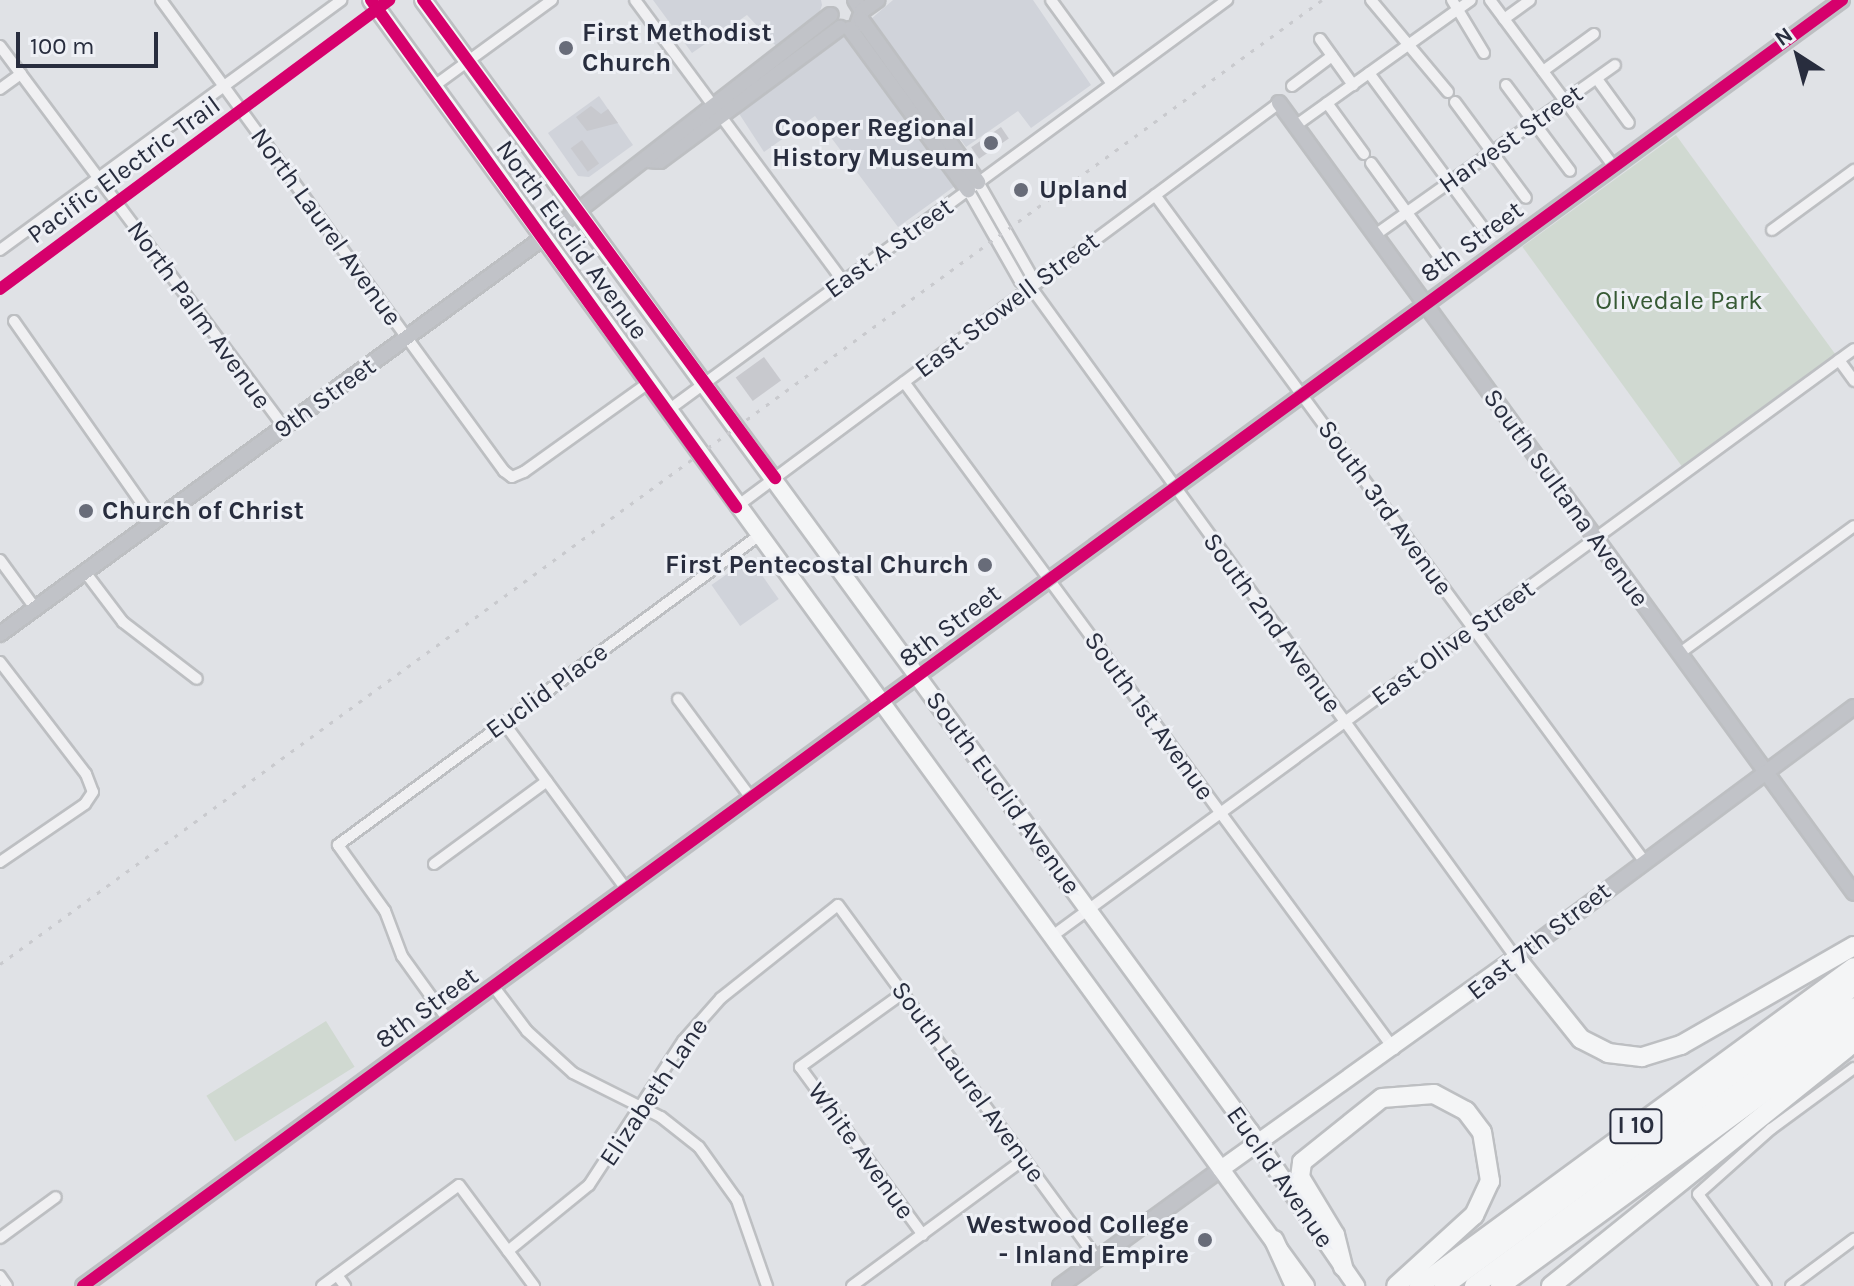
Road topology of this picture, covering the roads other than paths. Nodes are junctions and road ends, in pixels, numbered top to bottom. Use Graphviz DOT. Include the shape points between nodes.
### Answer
graph roads {
  1 [pos="161,0"];
  2 [pos="341,0"];
  3 [pos="371,0"];
  4 [pos="423,0"];
  5 [pos="552,0"];
  6 [pos="635,0"];
  7 [pos="878,0"];
  8 [pos="1051,0"];
  9 [pos="1227,0"];
  10 [pos="1371,0"];
  11 [pos="1471,0"];
  12 [pos="1490,0"];
  13 [pos="1530,0"];
  14 [pos="1842,0"];
  15 [pos="832,5"];
  16 [pos="1453,6"];
  17 [pos="854,17"];
  18 [pos="1504,19"];
  19 [pos="1594,34"];
  20 [pos="1320,39"];
  21 [pos="1412,42"];
  22 [pos="0,46"];
  23 [pos="1484,53"];
  24 [pos="1332,56"];
  25 [pos="468,61"];
  26 [pos="1615,65"];
  27 [pos="1543,71"];
  28 [pos="1369,73"];
  29 [pos="21,74"];
  30 [pos="1597,79"];
  31 [pos="1112,84"];
  32 [pos="1353,85"];
  33 [pos="1506,85"];
  34 [pos="224,86"];
  35 [pos="434,86"];
  36 [pos="1292,86"];
  37 [pos="0,89"];
  38 [pos="1448,92"];
  39 [pos="1566,101"];
  40 [pos="1455,102"];
  41 [pos="1279,103"];
  42 [pos="1327,103"];
  43 [pos="710,105"];
  44 [pos="719,117"];
  45 [pos="1629,123"];
  46 [pos="1535,124"];
  47 [pos="1295,126"];
  48 [pos="1491,150"];
  49 [pos="648,160"];
  50 [pos="1614,167"];
  51 [pos="1854,170"];
  52 [pos="1570,171"];
  53 [pos="99,178"];
  54 [pos="1449,181"];
  55 [pos="973,186"];
  56 [pos="1155,195"];
  57 [pos="1526,198"];
  58 [pos="578,212"];
  59 [pos="1407,212"];
  60 [pos="1484,229"];
  61 [pos="1772,230"];
  62 [pos="1375,235"];
  63 [pos="543,238"];
  64 [pos="0,250"];
  65 [pos="1442,261"];
  66 [pos="843,281"];
  67 [pos="1030,286"];
  68 [pos="1425,304"];
  69 [pos="14,321"];
  70 [pos="407,338"];
  71 [pos="1854,349"];
  72 [pos="1839,360"];
  73 [pos="1854,381"];
  74 [pos="904,382"];
  75 [pos="705,383"];
  76 [pos="647,384"];
  77 [pos="1302,394"];
  78 [pos="667,411"];
  79 [pos="285,428"];
  80 [pos="775,478"];
  81 [pos="1174,489"];
  82 [pos="736,507"];
  83 [pos="154,521"];
  84 [pos="1854,526"];
  85 [pos="757,537"];
  86 [pos="1596,538"];
  87 [pos="0,560"];
  88 [pos="85,572"];
  89 [pos="1049,580"];
  90 [pos="35,608"];
  91 [pos="1473,628"];
  92 [pos="0,634"];
  93 [pos="1680,653"];
  94 [pos="0,662"];
  95 [pos="919,676"];
  96 [pos="197,679"];
  97 [pos="678,699"];
  98 [pos="879,705"];
  99 [pos="1854,707"];
  100 [pos="1345,722"];
  101 [pos="504,723"];
  102 [pos="1765,771"];
  103 [pos="547,781"];
  104 [pos="751,798"];
  105 [pos="1220,813"];
  106 [pos="1644,861"];
  107 [pos="0,862"];
  108 [pos="434,864"];
  109 [pos="626,889"];
  110 [pos="1854,893"];
  111 [pos="838,905"];
  112 [pos="1087,910"];
  113 [pos="1051,937"];
  114 [pos="1854,946"];
  115 [pos="1516,958"];
  116 [pos="1854,967"];
  117 [pos="1854,986"];
  118 [pos="494,987"];
  119 [pos="903,993"];
  120 [pos="1854,1007"];
  121 [pos="448,1020"];
  122 [pos="1854,1027"];
  123 [pos="1854,1042"];
  124 [pos="1394,1049"];
  125 [pos="1854,1068"];
  126 [pos="1204,1069"];
  127 [pos="1167,1095"];
  128 [pos="641,1107"];
  129 [pos="1259,1144"];
  130 [pos="1024,1159"];
  131 [pos="1221,1169"];
  132 [pos="56,1197"];
  133 [pos="923,1235"];
  134 [pos="0,1238"];
  135 [pos="1854,1239"];
  136 [pos="1274,1240"];
  137 [pos="508,1251"];
  138 [pos="1097,1259"];
  139 [pos="1343,1267"];
  140 [pos="337,1275"];
  141 [pos="0,1276"];
  142 [pos="7,1286"];
  143 [pos="83,1286"];
  144 [pos="322,1286"];
  145 [pos="345,1286"];
  146 [pos="534,1286"];
  147 [pos="767,1286"];
  148 [pos="852,1286"];
  149 [pos="1060,1286"];
  150 [pos="1295,1286"];
  151 [pos="1306,1286"];
  152 [pos="1356,1286"];
  153 [pos="1396,1286"];
  154 [pos="1419,1286"];
  155 [pos="1444,1286"];
  156 [pos="1474,1286"];
  157 [pos="1500,1286"];
  158 [pos="1551,1286"];
  159 [pos="1766,1286"];
  160 [pos="1791,1286"];
  1 -- 34 [label="street, North Laurel Avenue"];
  2 -- 34 [label="street"];
  3 -- 35 [label="main road, North Euclid Avenue"];
  4 -- 25 [label="main road, North Euclid Avenue"];
  5 -- 25 [label="street"];
  6 -- 43 [label="street"];
  7 -- 17 [label="street, 9th Street"];
  8 -- 31 [label="street"];
  9 -- 31 [label="street, East A Street"];
  10 -- 21 [label="street" via="1400,40"];
  11 -- 16 [label="street"];
  12 -- 18 [label="street"];
  13 -- 18 [label="street"];
  14 -- 50 [label="street, 8th Street"];
  15 -- 17 [label="street"];
  15 -- 43 [label="street, 9th Street"];
  16 -- 21 [label="street"];
  16 -- 23 [label="street"];
  17 -- 44 [label="street, 9th Street"];
  17 -- 55 [label="street"];
  18 -- 27 [label="street"];
  19 -- 27 [label="street"];
  20 -- 24 [label="street"];
  21 -- 28 [label="street"];
  21 -- 38 [label="street"];
  22 -- 29 [label="street, North Palm Avenue"];
  24 -- 32 [label="street"];
  24 -- 36 [label="street"];
  25 -- 35 [label="street"];
  25 -- 58 [label="main road, North Euclid Avenue"];
  26 -- 30 [label="street, Harvest Street"];
  27 -- 39 [label="street"];
  28 -- 32 [label="street"];
  28 -- 54 [label="street"];
  29 -- 37 [label="street"];
  29 -- 53 [label="street, North Palm Avenue"];
  30 -- 39 [label="street, Harvest Street"];
  30 -- 45 [label="street"];
  31 -- 55 [label="street, East A Street"];
  32 -- 42 [label="street"];
  33 -- 46 [label="street"];
  34 -- 53 [label="street"];
  34 -- 70 [label="street, North Laurel Avenue"];
  35 -- 63 [label="main road, North Euclid Avenue"];
  39 -- 46 [label="street, Harvest Street"];
  39 -- 50 [label="street"];
  40 -- 48 [label="street"];
  41 -- 47 [label="street, South Sultana Avenue"];
  41 -- 56 [label="street, East Stowell Street"];
  42 -- 47 [label="street"];
  42 -- 59 [label="street"];
  43 -- 44 [label="street"];
  43 -- 49 [label="street, 9th Street" via="651,149"];
  44 -- 49 [label="street, 9th Street" via="660,161"];
  44 -- 66 [label="street"];
  46 -- 48 [label="street, Harvest Street"];
  46 -- 52 [label="street"];
  47 -- 62 [label="street, South Sultana Avenue"];
  48 -- 54 [label="street, Harvest Street"];
  48 -- 57 [label="street"];
  49 -- 58 [label="street, 9th Street"];
  50 -- 68 [label="street, 8th Street"];
  51 -- 61 [label="street"];
  53 -- 64 [label="street"];
  53 -- 79 [label="street, North Palm Avenue"];
  54 -- 59 [label="street, Harvest Street"];
  54 -- 60 [label="street"];
  55 -- 66 [label="street, East A Street"];
  55 -- 67 [label="street, South 2nd Avenue" via="1020,281"];
  56 -- 67 [label="street, East Stowell Street"];
  56 -- 77 [label="street, South 3rd Avenue"];
  58 -- 63 [label="street, 9th Street"];
  58 -- 75 [label="main road, North Euclid Avenue"];
  59 -- 62 [label="street, Harvest Street"];
  59 -- 65 [label="street"];
  62 -- 68 [label="street, South Sultana Avenue"];
  63 -- 70 [label="street, 9th Street"];
  63 -- 76 [label="main road, North Euclid Avenue"];
  66 -- 75 [label="street, East A Street"];
  67 -- 74 [label="street, East Stowell Street"];
  67 -- 81 [label="street, South 2nd Avenue"];
  68 -- 77 [label="street, 8th Street"];
  68 -- 86 [label="street, South Sultana Avenue"];
  69 -- 83 [label="street"];
  70 -- 76 [label="street, North Laurel Avenue" via="512,477"];
  70 -- 79 [label="street, 9th Street"];
  71 -- 72 [label="street, East Olive Street"];
  72 -- 73 [label="street"];
  72 -- 86 [label="street, East Olive Street"];
  74 -- 80 [label="street, East Stowell Street"];
  74 -- 89 [label="street, South 1st Avenue"];
  75 -- 78 [label="street, East A Street"];
  75 -- 80 [label="main road, North Euclid Avenue"];
  76 -- 78 [label="main road, North Euclid Avenue"];
  77 -- 81 [label="street, 8th Street"];
  77 -- 91 [label="street, South 3rd Avenue"];
  78 -- 82 [label="main road, North Euclid Avenue"];
  79 -- 83 [label="street, 9th Street"];
  80 -- 82 [label="street, East Stowell Street"];
  80 -- 95 [label="main road, South Euclid Avenue"];
  81 -- 89 [label="street, 8th Street"];
  81 -- 100 [label="street, South 2nd Avenue"];
  82 -- 85 [label="main road, South Euclid Avenue"];
  83 -- 88 [label="street, 9th Street"];
  84 -- 93 [label="street"];
  85 -- 98 [label="main road, South Euclid Avenue"];
  85 -- 101 [label="street, Euclid Place"];
  86 -- 91 [label="street, East Olive Street"];
  86 -- 93 [label="street, South Sultana Avenue"];
  87 -- 90 [label="street"];
  88 -- 90 [label="street, 9th Street"];
  88 -- 96 [label="street" via="123,622"];
  89 -- 95 [label="street, 8th Street"];
  89 -- 105 [label="street, South 1st Avenue"];
  90 -- 92 [label="street, 9th Street"];
  91 -- 100 [label="street, East Olive Street"];
  91 -- 106 [label="street, South 3rd Avenue"];
  93 -- 102 [label="street, South Sultana Avenue"];
  94 -- 107 [label="street" via="86,774 93,792 85,804"];
  95 -- 98 [label="street, 8th Street"];
  95 -- 112 [label="main road, South Euclid Avenue"];
  97 -- 104 [label="street"];
  98 -- 104 [label="street, 8th Street"];
  98 -- 113 [label="main road, South Euclid Avenue"];
  99 -- 102 [label="street, East 7th Street"];
  100 -- 105 [label="street, East Olive Street"];
  100 -- 115 [label="street, South 2nd Avenue"];
  101 -- 103 [label="street"];
  101 -- 121 [label="street, Euclid Place" via="338,845 385,911 402,956"];
  102 -- 106 [label="street, East 7th Street"];
  102 -- 110 [label="street, South Sultana Avenue"];
  103 -- 108 [label="street"];
  103 -- 109 [label="street"];
  104 -- 109 [label="street, 8th Street"];
  105 -- 112 [label="street, East Olive Street"];
  105 -- 124 [label="street, South 1st Avenue"];
  106 -- 115 [label="street, East 7th Street"];
  109 -- 118 [label="street, 8th Street"];
  111 -- 119 [label="street, South Laurel Avenue"];
  111 -- 128 [label="street, Elizabeth Lane" via="721,998"];
  112 -- 113 [label="street, East Olive Street"];
  112 -- 126 [label="main road, South Euclid Avenue"];
  113 -- 127 [label="main road, South Euclid Avenue"];
  114 -- 115 [label="highway" via="1681,1045 1642,1057 1608,1053 1581,1039"];
  115 -- 124 [label="main road, East 7th Street"];
  116 -- 154 [label="highway, I 10"];
  117 -- 155 [label="highway"];
  118 -- 121 [label="street, 8th Street"];
  118 -- 128 [label="street" via="527,1031 573,1073"];
  119 -- 130 [label="street, South Laurel Avenue"];
  119 -- 133 [label="street, White Avenue" via="800,1067"];
  120 -- 156 [label="highway"];
  121 -- 143 [label="street, 8th Street"];
  122 -- 157 [label="highway, I 10"];
  123 -- 158 [label="highway"];
  124 -- 129 [label="main road, East 7th Street"];
  125 -- 159 [label="street" via="1771,1129 1698,1194"];
  126 -- 129 [label="main road, Euclid Avenue"];
  127 -- 131 [label="main road, Euclid Avenue"];
  128 -- 137 [label="street, Elizabeth Lane" via="589,1185"];
  128 -- 147 [label="street" via="683,1132 713,1164 737,1200"];
  129 -- 131 [label="main road, East 7th Street"];
  129 -- 139 [label="main road, Euclid Avenue"];
  130 -- 133 [label="street"];
  130 -- 138 [label="street, South Laurel Avenue"];
  131 -- 136 [label="main road, Euclid Avenue"];
  131 -- 138 [label="street"];
  132 -- 134 [label="street"];
  133 -- 148 [label="street"];
  135 -- 160 [label="street"];
  136 -- 150 [label="highway"];
  136 -- 151 [label="main road, Euclid Avenue"];
  137 -- 140 [label="street" via="459,1185"];
  137 -- 146 [label="street"];
  138 -- 149 [label="street"];
  139 -- 152 [label="main road, Euclid Avenue"];
  139 -- 153 [label="highway" via="1335,1235 1300,1177 1302,1162 1382,1098 1434,1094 1466,1111 1482,1132 1490,1181 1474,1215"];
  140 -- 144 [label="street"];
  140 -- 145 [label="street"];
  141 -- 142 [label="street"];
}
